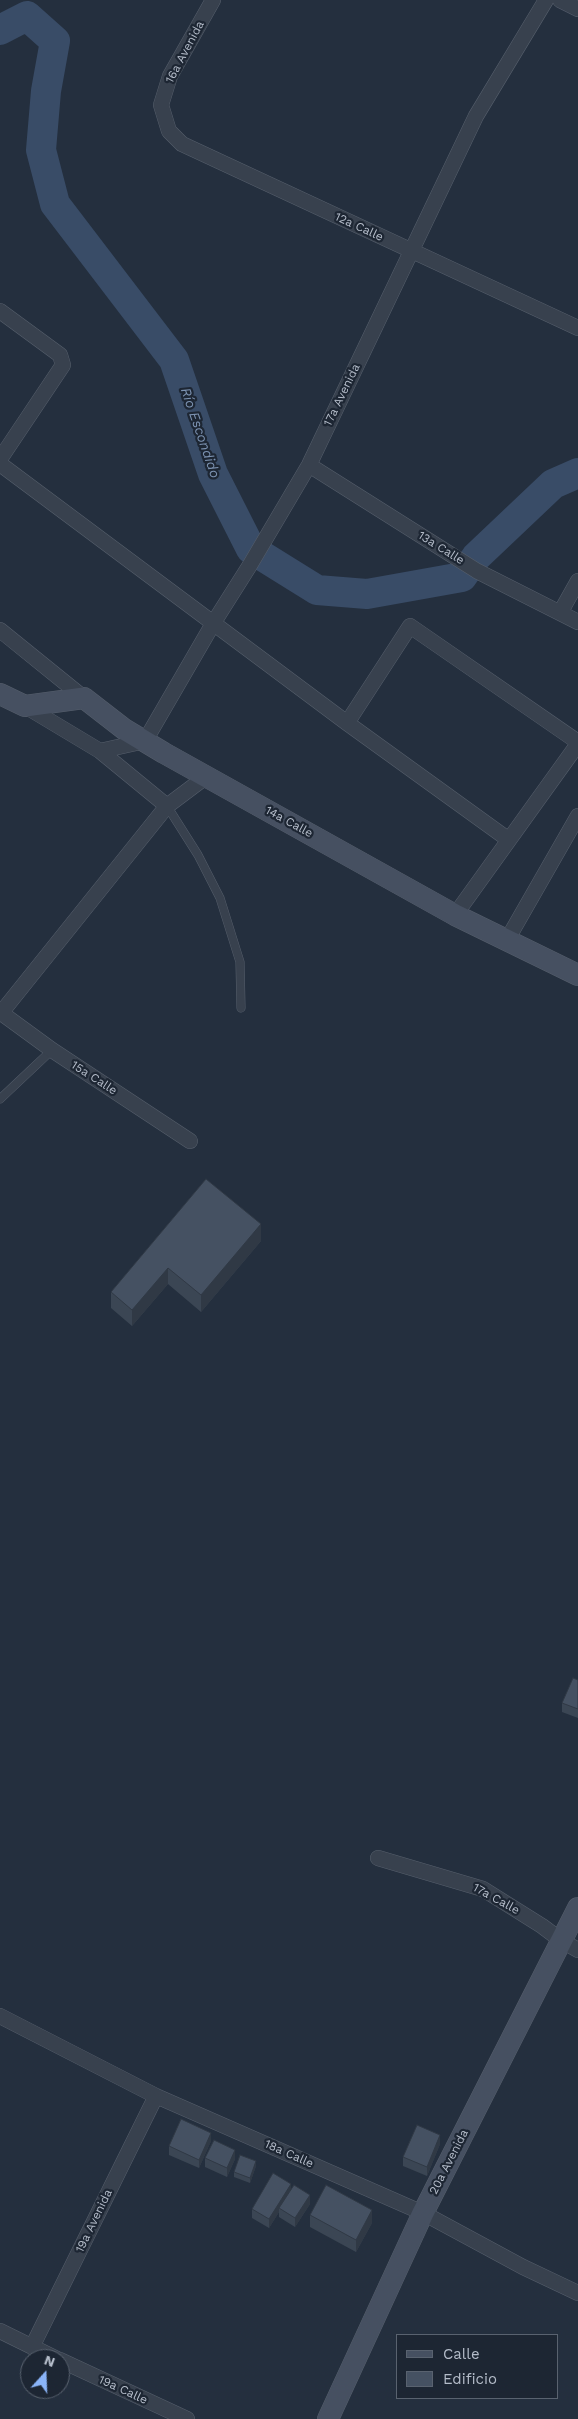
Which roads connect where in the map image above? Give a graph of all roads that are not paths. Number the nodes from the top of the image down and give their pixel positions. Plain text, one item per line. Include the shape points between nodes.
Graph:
1 (213, 0) edge
2 (546, 0) edge
3 (560, 0) edge
4 (578, 9) edge
5 (161, 105) joint
6 (411, 251) junction
7 (0, 311) edge
8 (578, 328) edge
9 (0, 459) edge
10 (0, 464) edge
11 (309, 465) junction
12 (578, 581) edge
13 (560, 613) junction
14 (214, 622) junction
15 (578, 622) edge
16 (0, 630) edge
17 (0, 694) edge
18 (84, 698) junction
19 (25, 706) junction
20 (347, 724) junction
21 (144, 741) junction
22 (578, 742) edge
23 (100, 751) junction
24 (207, 776) junction
25 (167, 806) junction
26 (578, 816) edge
27 (509, 840) junction
28 (455, 915) junction
29 (507, 940) junction
30 (578, 975) edge
31 (242, 1008) dead end
32 (0, 1013) edge
33 (52, 1050) junction
34 (0, 1099) edge
35 (190, 1141) dead end
36 (378, 1858) dead end
37 (578, 1908) edge
38 (570, 1946) edge
39 (0, 2016) edge
40 (156, 2096) junction
41 (423, 2213) junction
42 (578, 2293) edge
43 (0, 2331) edge
44 (32, 2347) junction
45 (36, 2349) edge
46 (70, 2365) edge
47 (187, 2419) edge
48 (328, 2419) edge

1 - 5 street, 16a Avenida via 170,76
2 - 6 street, 17a Avenida via 476,116
3 - 4 street
5 - 6 street, 12a Calle via 169,131 182,144
6 - 8 street, 12a Calle
6 - 11 street, 17a Avenida
7 - 9 street via 60,355 63,365
10 - 14 street
11 - 13 street, 13a Calle via 477,571
11 - 14 street, 17a Avenida
12 - 13 street
13 - 15 street, 13a Calle
14 - 20 street
14 - 21 street, 17a Avenida
16 - 18 street
17 - 19 street
18 - 19 street
18 - 21 street, 14a Calle
19 - 23 street
20 - 22 street via 410,626
20 - 27 street
21 - 23 street
21 - 24 street, 14a Calle
22 - 27 street
23 - 25 street
24 - 25 street
24 - 28 street, 14a Calle
25 - 31 lane via 198,854 220,898 240,962
25 - 32 street
26 - 29 street
27 - 28 street
28 - 29 street, 14a Calle
29 - 30 street, 14a Calle
32 - 33 street, 15a Calle
33 - 34 lane
33 - 35 street, 15a Calle
36 - 38 street, 17a Calle via 483,1888
37 - 38 street, 20a Avenida
38 - 41 street, 20a Avenida
39 - 40 street, 18a Calle
40 - 41 street, 18a Calle
40 - 44 street, 19a Avenida
41 - 42 street, 18a Calle
41 - 48 street, 20a Avenida
43 - 44 street, 19a Calle
44 - 45 street, 19a Calle
46 - 47 street, 19a Calle

